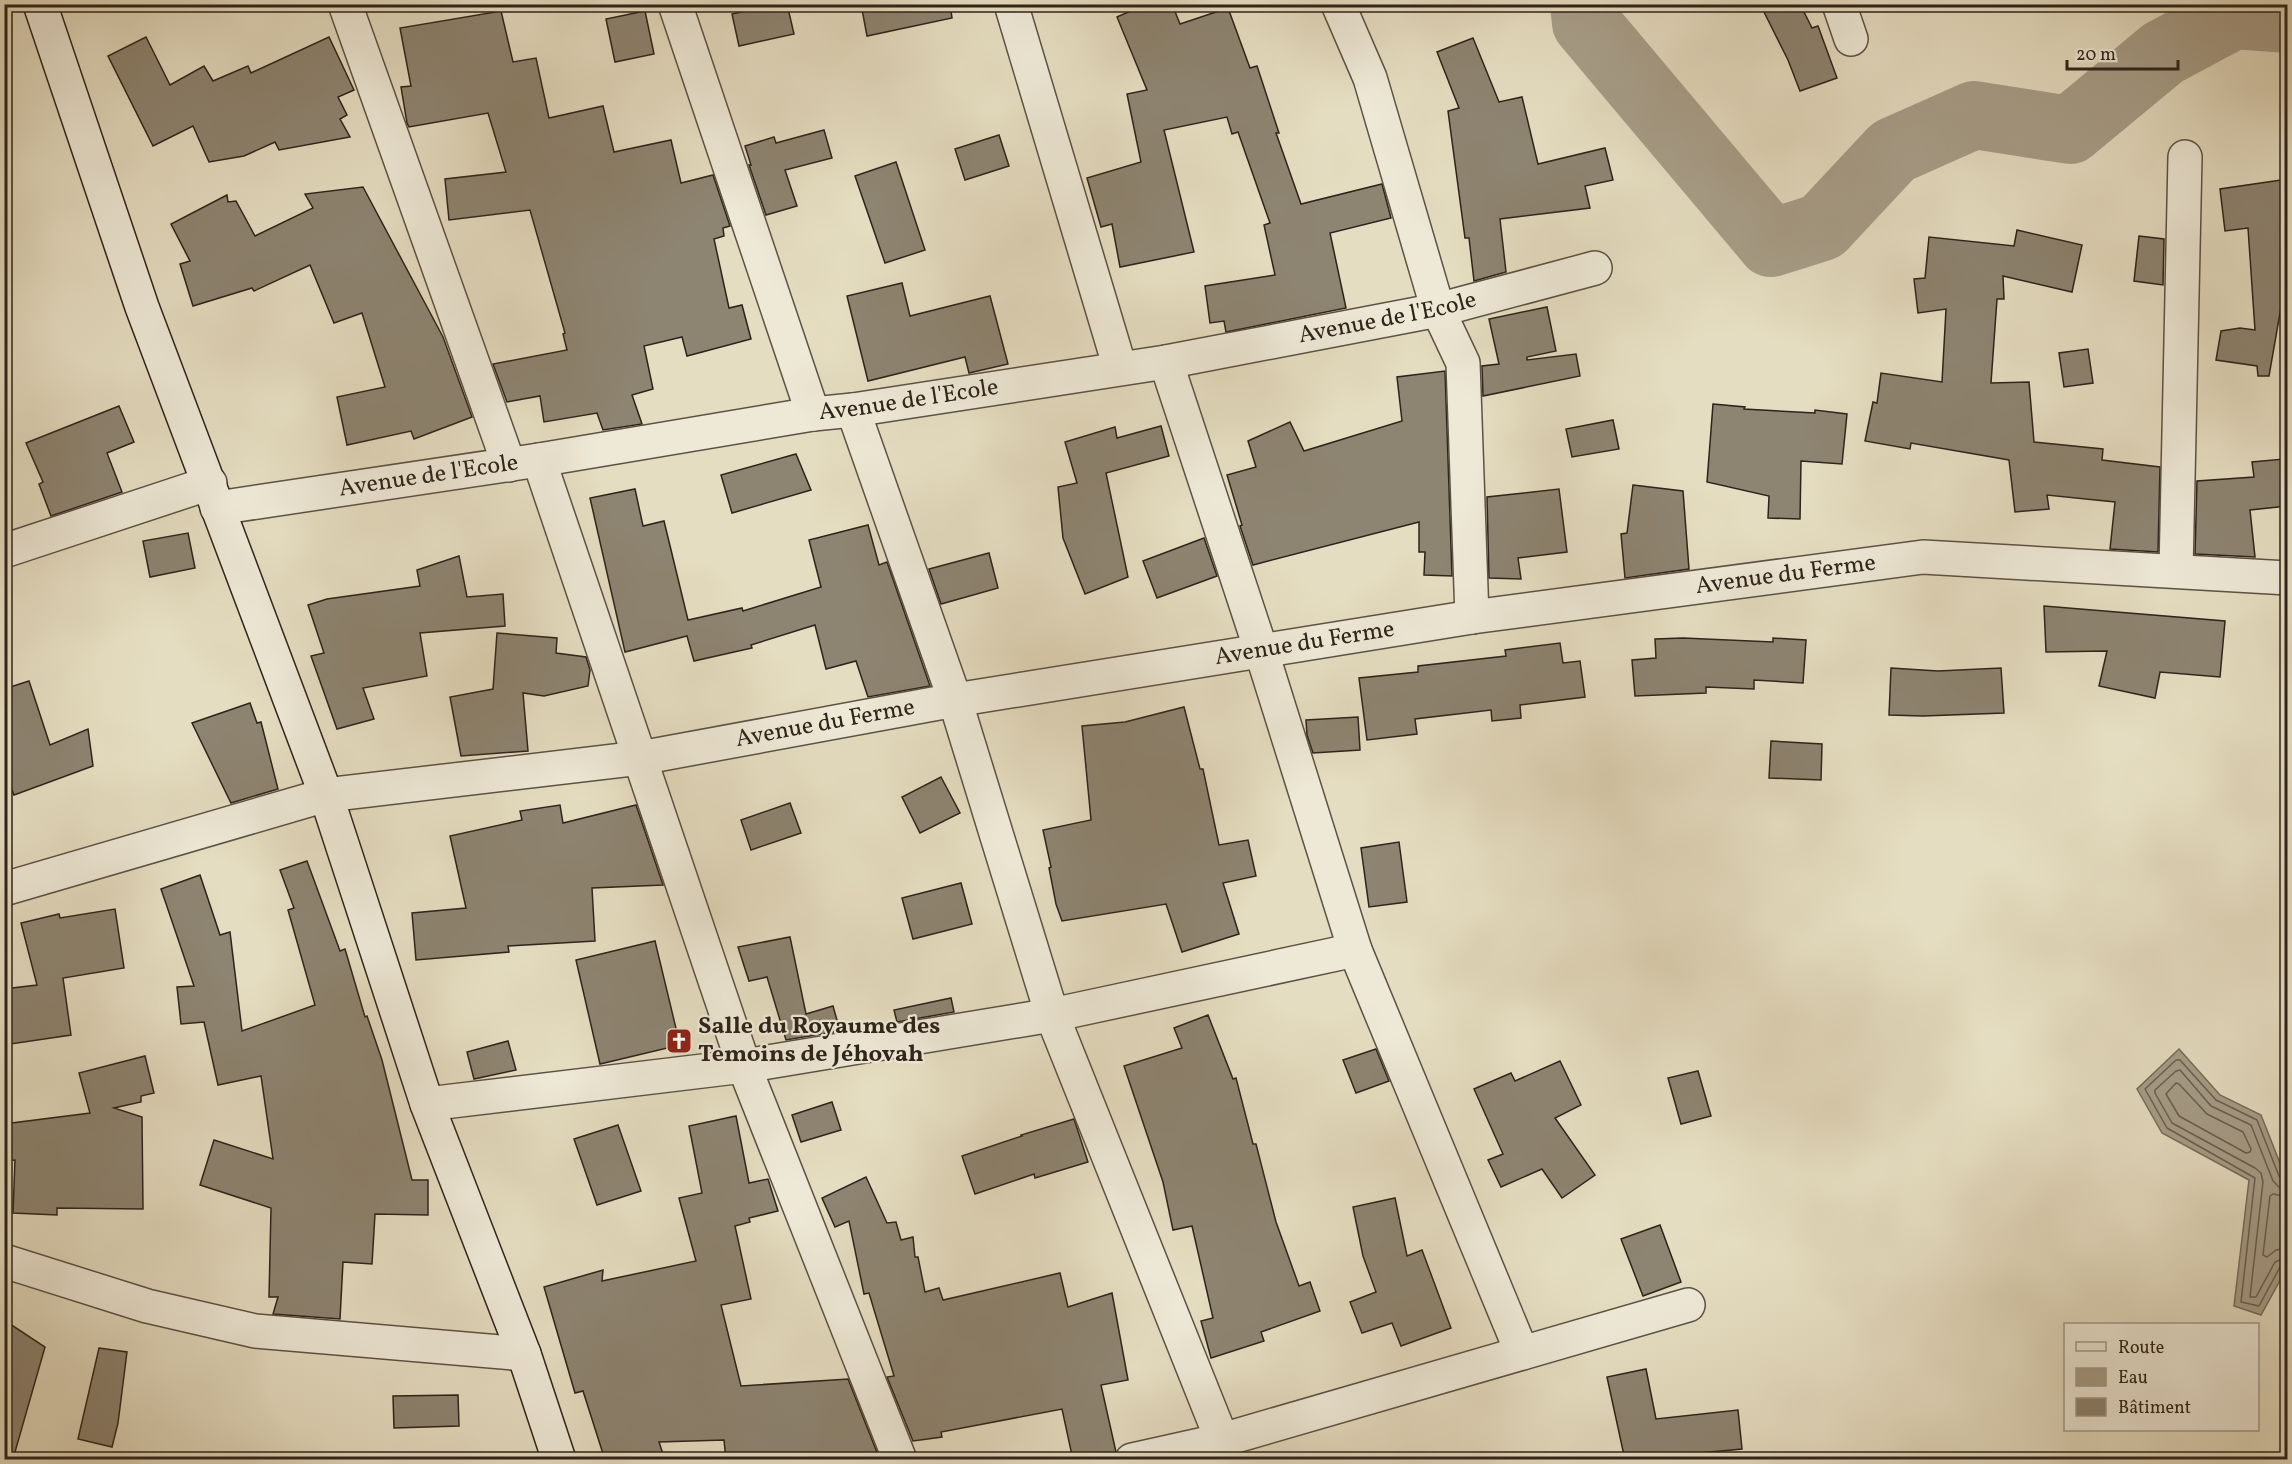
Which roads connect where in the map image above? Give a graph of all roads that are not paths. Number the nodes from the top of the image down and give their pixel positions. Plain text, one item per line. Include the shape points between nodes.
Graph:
1 (40, 4) edge
2 (345, 4) edge
3 (675, 4) edge
4 (1011, 4) edge
5 (1338, 4) edge
6 (1839, 4) edge
7 (1851, 39) dead end
8 (2185, 158) dead end
9 (1595, 268) dead end
10 (1438, 310) junction
11 (1166, 362) junction
12 (1120, 368) junction
13 (853, 410) junction
14 (813, 414) junction
15 (524, 463) junction
16 (214, 495) junction
17 (4, 551) edge
18 (2176, 571) junction
19 (2288, 578) edge
20 (1472, 617) junction
21 (1261, 650) junction
22 (955, 700) junction
23 (640, 758) junction
24 (326, 795) junction
25 (4, 889) edge
26 (1355, 950) junction
27 (1052, 1014) junction
28 (744, 1066) junction
29 (427, 1104) junction
30 (4, 1261) edge
31 (1688, 1305) dead end
32 (1522, 1353) junction
33 (524, 1354) junction
34 (1222, 1440) junction
35 (560, 1460) edge
36 (900, 1460) edge
37 (1132, 1460) edge

1 - 16 street via 142,307
2 - 15 street
3 - 14 street
4 - 12 street
5 - 10 street via 1370,78
6 - 7 street
8 - 18 street
9 - 10 street, Avenue de l'Ecole
10 - 11 street, Avenue de l'Ecole
10 - 20 street via 1463,363
11 - 12 street, Avenue de l'Ecole
11 - 21 street
12 - 13 street, Avenue de l'Ecole
13 - 14 street, Avenue de l'Ecole
13 - 22 street
14 - 15 street, Avenue de l'Ecole
15 - 16 street, Avenue de l'Ecole
15 - 23 street
16 - 17 street, Avenue de l'Ecole
16 - 24 street
18 - 19 street, Avenue du Ferme
18 - 20 street, Avenue du Ferme via 1923,557
20 - 21 street, Avenue du Ferme
21 - 22 street, Avenue du Ferme
21 - 26 street
22 - 23 street, Avenue du Ferme
22 - 27 street
23 - 24 street, Avenue du Ferme
23 - 28 street
24 - 25 street, Avenue du Ferme
24 - 29 street
26 - 27 street
26 - 32 street
27 - 28 street
27 - 34 street
28 - 29 street
28 - 36 street
29 - 33 street
30 - 33 street via 147,1306 255,1331
31 - 32 street
32 - 34 street
33 - 35 street
34 - 37 street

